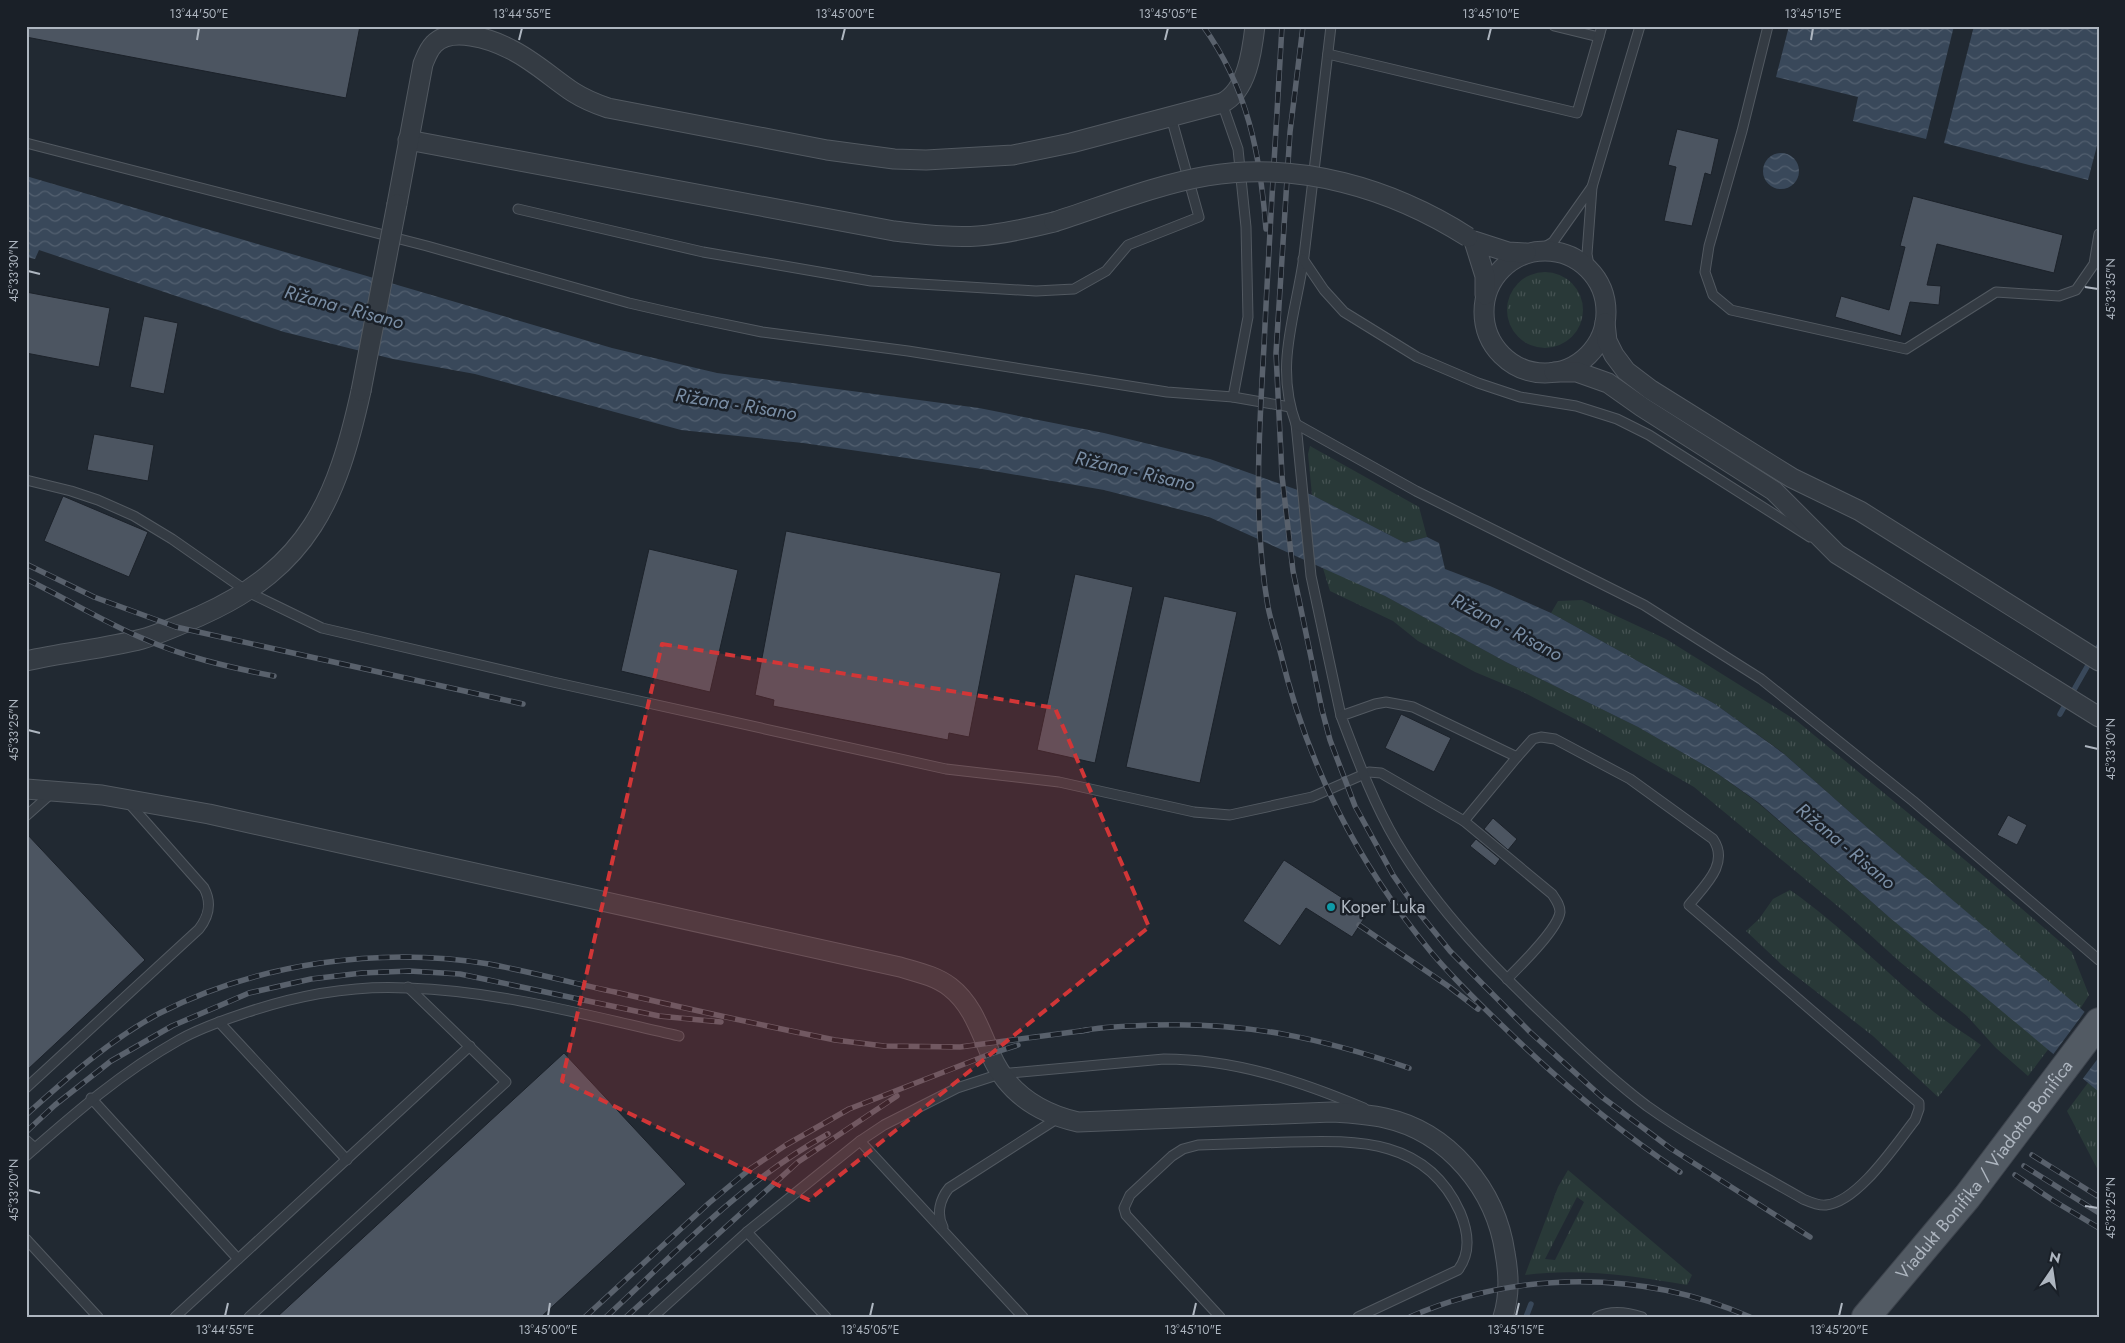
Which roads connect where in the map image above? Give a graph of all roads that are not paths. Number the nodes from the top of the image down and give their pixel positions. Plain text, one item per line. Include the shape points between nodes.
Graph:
1 (1255, 26) edge
2 (1331, 26) edge
3 (1554, 26) edge
4 (1602, 26) edge
5 (1640, 26) edge
6 (1768, 26) edge
7 (442, 32) edge
8 (1599, 38) junction
9 (1328, 54) junction
10 (1222, 103) junction
11 (1171, 117) junction
12 (408, 140) junction
13 (26, 143) edge
14 (1592, 187) junction
15 (518, 209) dead end
16 (2099, 234) edge
17 (1471, 239) junction
18 (1533, 252) junction
19 (1303, 259) junction
20 (1590, 271) junction
21 (1484, 296) junction
22 (1605, 323) junction
23 (1554, 372) junction
24 (1233, 397) junction
25 (1290, 407) junction
26 (1296, 424) junction
27 (26, 480) edge
28 (1837, 554) junction
29 (248, 592) junction
30 (26, 661) edge
31 (2099, 661) edge
32 (1341, 716) junction
33 (2098, 716) edge
34 (1517, 757) junction
35 (1364, 774) junction
36 (26, 789) edge
37 (54, 791) junction
38 (126, 799) junction
39 (26, 816) edge
40 (1464, 821) junction
41 (2099, 960) edge
42 (1507, 979) junction
43 (408, 988) junction
44 (219, 1022) junction
45 (2099, 1022) edge
46 (679, 1036) dead end
47 (470, 1046) junction
48 (1000, 1074) junction
49 (26, 1088) edge
50 (91, 1098) junction
51 (1058, 1118) junction
52 (1387, 1118) junction
53 (26, 1140) edge
54 (860, 1141) junction
55 (35, 1148) junction
56 (26, 1156) edge
57 (347, 1160) junction
58 (747, 1232) junction
59 (945, 1232) junction
60 (26, 1239) edge
61 (238, 1259) junction
62 (98, 1317) edge
63 (175, 1317) edge
64 (249, 1317) edge
65 (653, 1317) edge
66 (826, 1317) edge
67 (1023, 1317) edge
68 (1220, 1317) edge
69 (1358, 1317) edge
70 (1503, 1317) edge
71 (1597, 1317) edge
72 (1642, 1317) edge
73 (1866, 1317) edge

1 - 10 street via 1243,78 1233,95
2 - 9 lane
3 - 8 lane
4 - 8 lane
5 - 14 lane
6 - 16 lane via 1709,246 1705,272 1713,295 1731,310 1906,349 1996,292 2059,296 2076,290 2094,264
7 - 11 street via 510,49 574,93 608,108 861,155 926,160 1013,156
7 - 12 street via 423,64
8 - 9 lane via 1576,113
9 - 19 lane
10 - 11 street
10 - 24 lane via 1238,149 1246,227 1248,317
11 - 15 lane via 1199,217 1128,245 1106,271 1074,289 1036,291 871,281 703,252
12 - 17 street, bridge via 894,231 933,235 978,236 1018,230 1190,180 1232,173 1268,172 1366,188 1425,212
12 - 29 street, bridge via 361,391 344,458 324,506 294,552
13 - 24 lane via 427,246 690,318 762,332 908,351 1167,392
14 - 18 lane via 1553,242
14 - 20 lane via 1587,254
17 - 18 street via 1508,252
17 - 21 street via 1485,276
18 - 20 street via 1554,251 1567,255
18 - 21 street via 1502,267
19 - 25 lane via 1285,370
19 - 28 lane via 1344,312 1417,357 1520,397 1576,406 1617,419 1649,435
20 - 22 street via 1604,295
21 - 23 street via 1486,331 1505,359 1537,373
22 - 23 street via 1601,338 1583,360 1571,368
22 - 31 street via 1607,341 1614,355 1626,371 1651,390 1792,478 1860,510
23 - 28 street via 1576,372 1608,382 1774,491
24 - 25 lane
25 - 26 lane
26 - 32 lane via 1311,576
26 - 41 lane via 1416,491 1644,605 1761,679 1913,801
27 - 29 lane via 72,491 134,516
28 - 33 street
29 - 30 street via 176,627 143,639
29 - 35 lane via 322,628 354,637 946,769 1059,782 1194,812 1248,813 1312,797
32 - 34 lane via 1375,704 1399,703
32 - 35 lane
34 - 40 lane
34 - 42 lane via 1533,739 1541,736 1555,740 1630,779 1713,839 1718,847 1719,862 1689,905 1917,1100 1918,1115 1854,1192 1826,1205 1814,1204 1647,1106 1602,1069
35 - 40 lane via 1386,775
35 - 42 lane via 1395,839 1422,883
36 - 37 street
37 - 38 street
37 - 39 lane
38 - 48 street via 209,814 900,967 932,977 950,986 963,999 978,1022
38 - 49 lane via 204,888 209,909 206,920
40 - 42 lane via 1552,894 1559,906 1554,925
43 - 44 lane via 319,994 262,1007
43 - 46 lane via 513,999
43 - 47 lane
44 - 50 lane via 181,1039
44 - 57 lane
45 - 73 main road, Viadukt Bonifika / Viadotto Bonifica via 1967,1197
47 - 57 lane
47 - 64 lane via 506,1082
48 - 51 street via 1024,1099
48 - 52 lane via 1164,1059 1207,1061 1288,1078
48 - 54 lane via 969,1082
50 - 55 lane
50 - 61 lane
51 - 52 street via 1087,1122 1332,1112
51 - 59 lane via 949,1188 940,1204 940,1223
52 - 70 street via 1415,1129 1455,1155 1484,1191 1505,1246 1509,1288
53 - 55 lane
54 - 58 lane
54 - 59 lane
55 - 56 lane
57 - 61 lane
58 - 65 lane
58 - 66 lane
59 - 67 lane
60 - 62 lane
61 - 63 lane
68 - 69 lane via 1126,1215 1124,1208 1130,1196 1183,1148 1336,1141 1381,1146 1418,1162 1442,1184 1456,1203 1468,1244 1458,1270
71 - 72 lane via 1613,1312

